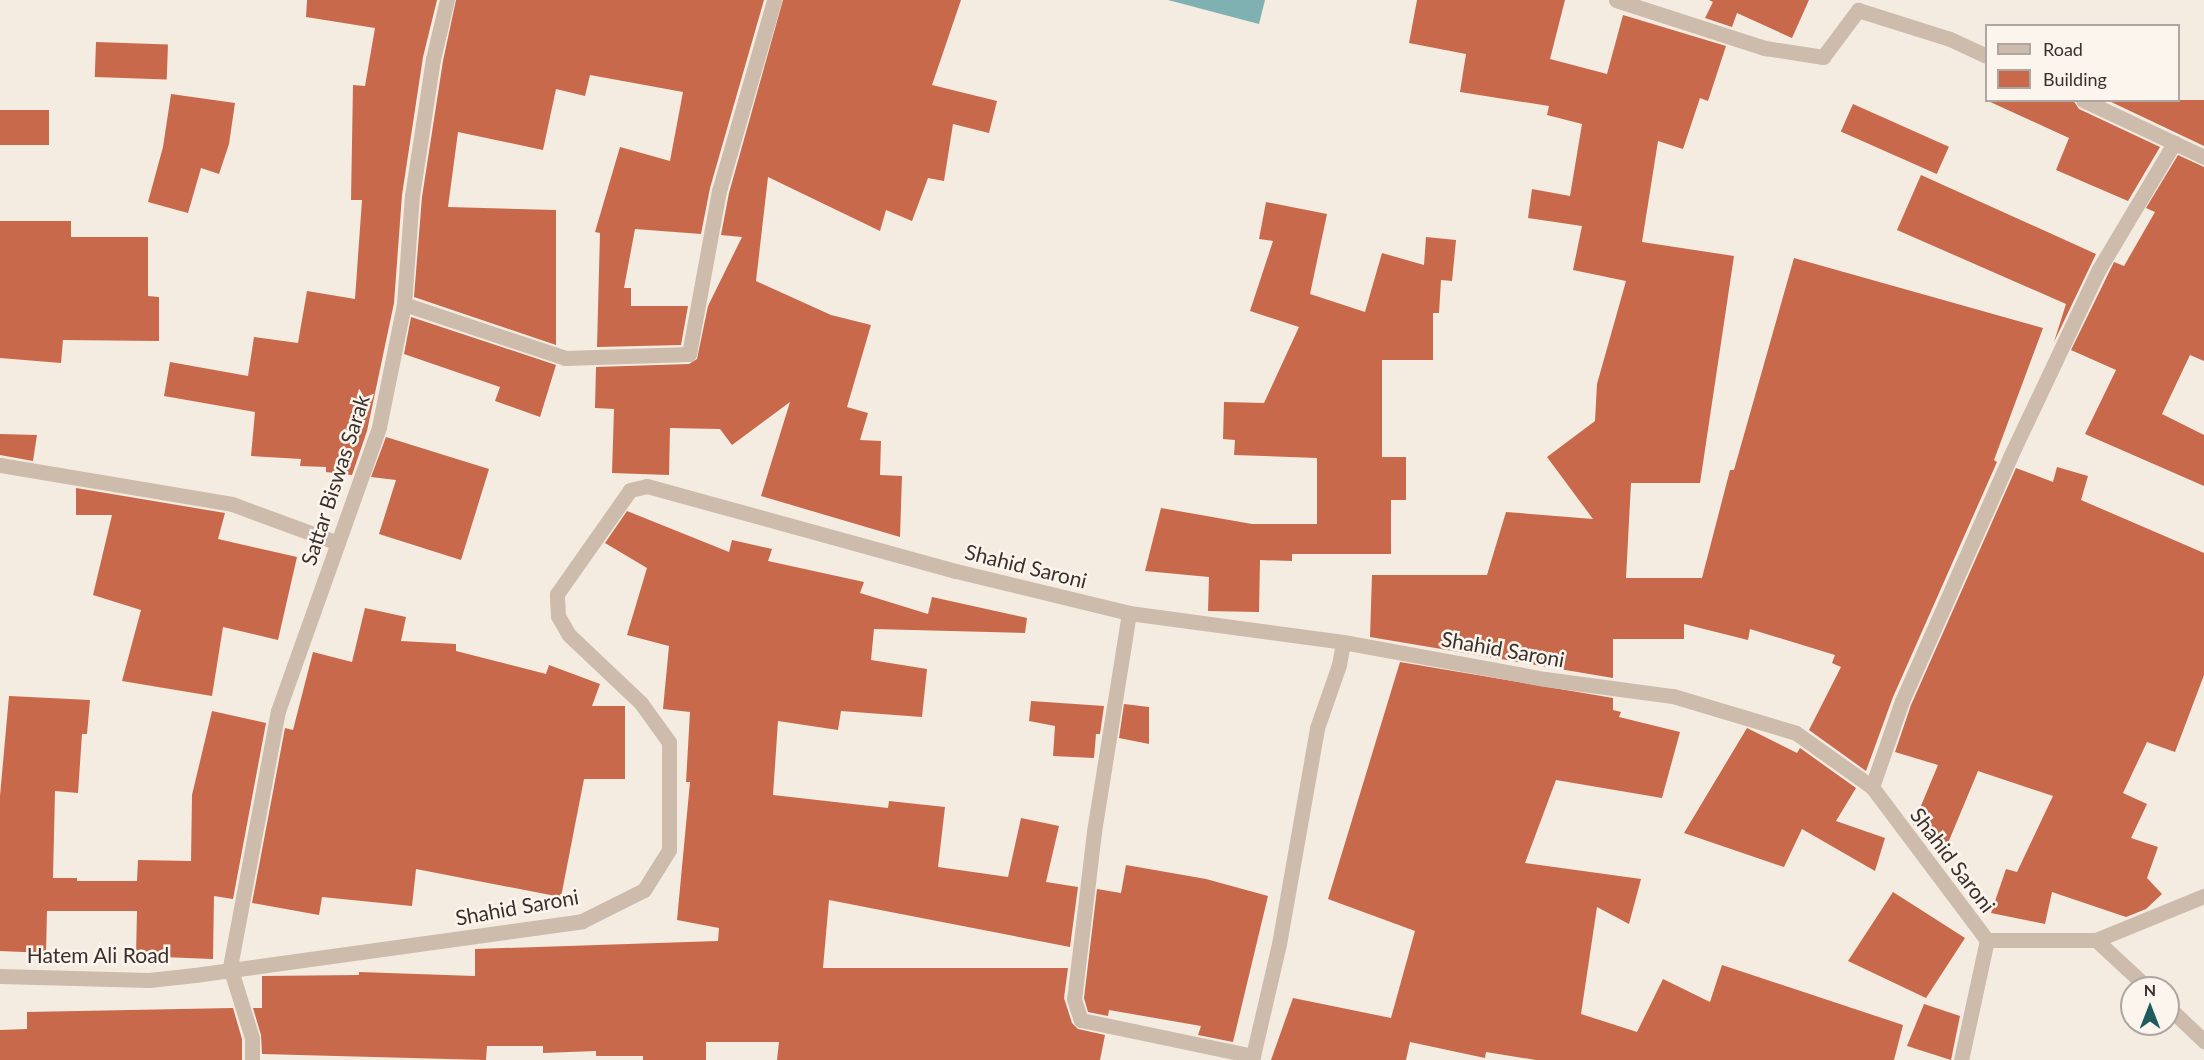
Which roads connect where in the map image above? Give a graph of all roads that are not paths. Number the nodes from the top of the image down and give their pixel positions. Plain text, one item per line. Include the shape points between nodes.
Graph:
1 (447, 0) edge
2 (774, 0) edge
3 (1616, 0) edge
4 (1985, 56) edge
5 (2087, 102) edge
6 (2174, 143) junction
7 (2204, 157) edge
8 (404, 304) junction
9 (0, 465) edge
10 (338, 543) junction
11 (1129, 613) junction
12 (1343, 642) junction
13 (1872, 787) junction
14 (2204, 896) edge
15 (1986, 940) junction
16 (2097, 940) junction
17 (231, 967) junction
18 (0, 976) edge
19 (2135, 976) edge
20 (2180, 1018) edge
21 (2204, 1041) edge
22 (1253, 1058) edge
23 (252, 1060) edge
24 (1961, 1060) edge

1 - 8 street, Sattar Biswas Sarak via 433,59 412,196
2 - 8 street via 719,191 689,354 565,358
3 - 4 street via 1765,48 1823,57 1858,10 1950,39
5 - 6 street
6 - 7 street
6 - 13 street via 2099,269 2010,457 1902,701
8 - 10 street, Sattar Biswas Sarak via 379,427
9 - 10 street via 232,504
10 - 17 street, Sattar Biswas Sarak via 278,711
11 - 12 street, Shahid Saroni
11 - 17 street, Shahid Saroni via 956,572 660,487 630,490 557,594 558,616 569,635 641,703 669,742 669,850 644,890 582,921
11 - 22 street via 1094,832 1074,999 1081,1020
12 - 13 street, Shahid Saroni via 1545,679 1673,696 1796,733
12 - 22 street via 1317,728 1279,944
13 - 15 street, Shahid Saroni
14 - 16 street, Shahid Saroni
15 - 16 street, Shahid Saroni
15 - 24 street
16 - 19 street
17 - 18 street, Hatem Ali Road via 150,980
17 - 23 street via 252,1038
20 - 21 street

